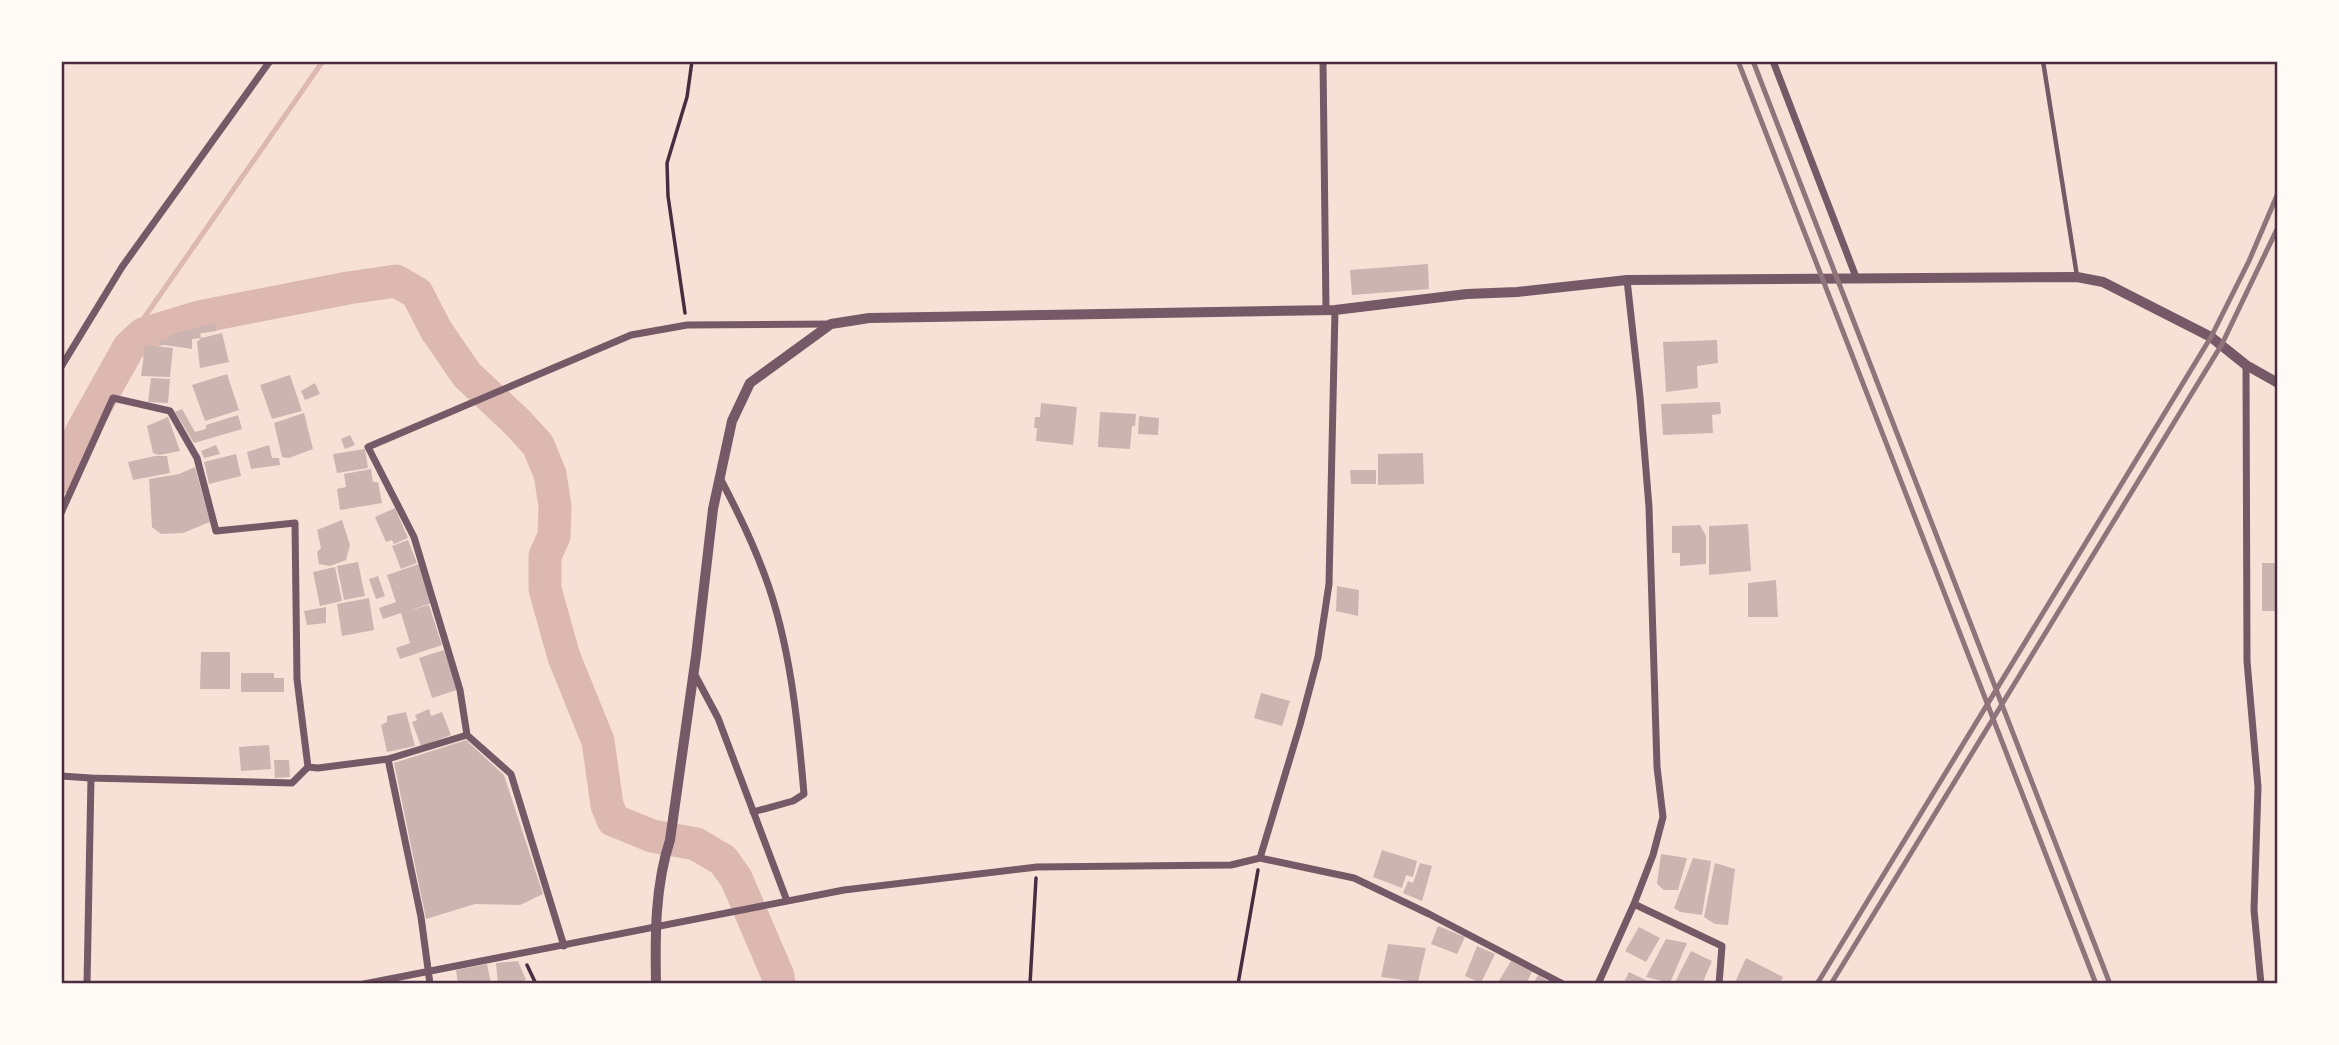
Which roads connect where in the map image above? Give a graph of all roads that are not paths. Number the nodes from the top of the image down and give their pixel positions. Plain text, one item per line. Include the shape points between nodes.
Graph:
1 (270, 61) edge
2 (1323, 61) edge
3 (1773, 61) edge
4 (2043, 61) edge
5 (1856, 277) junction
6 (2077, 277) junction
7 (1627, 280) junction
8 (1330, 310) junction
9 (831, 324) junction
10 (2246, 365) junction
11 (61, 367) edge
12 (2278, 383) edge
13 (720, 478) junction
14 (61, 513) edge
15 (694, 673) junction
16 (467, 735) junction
17 (388, 760) junction
18 (308, 766) junction
19 (61, 776) edge
20 (86, 778) junction
21 (753, 812) junction
22 (1260, 858) junction
23 (787, 901) junction
24 (1634, 904) junction
25 (655, 928) junction
26 (564, 946) junction
27 (428, 969) junction
28 (87, 984) edge
29 (364, 984) edge
30 (430, 984) edge
31 (656, 984) edge
32 (1563, 984) edge
33 (1598, 984) edge
34 (1720, 984) edge
35 (2262, 984) edge

1 - 11 street via 122,267
2 - 8 street
3 - 5 street
4 - 6 lane
5 - 6 street
5 - 7 street
6 - 10 street via 2103,282 2211,337
7 - 8 street
7 - 24 street via 1649,507 1657,767 1663,817
8 - 9 street via 869,318
8 - 22 street via 1329,584 1318,656
9 - 13 street via 750,383 732,421
9 - 16 street via 687,326 631,335 368,447 414,537 460,690
10 - 12 street
10 - 35 street via 2247,661 2259,787 2254,910
13 - 15 street
13 - 21 street via 766,577 783,643 804,794
14 - 18 street via 113,398 170,411 197,458 216,531 295,523 297,679
15 - 21 street via 718,718
15 - 25 street
16 - 17 street
16 - 26 street via 511,774
17 - 18 street
17 - 27 street
18 - 20 street via 292,783
19 - 20 street
20 - 28 street via 91,778
21 - 23 street
22 - 23 street via 1231,865 1037,867
22 - 32 street via 1354,878
23 - 25 street
24 - 33 street
24 - 34 street via 1722,946
25 - 26 street
25 - 31 street
26 - 27 street
27 - 29 street
27 - 30 street

